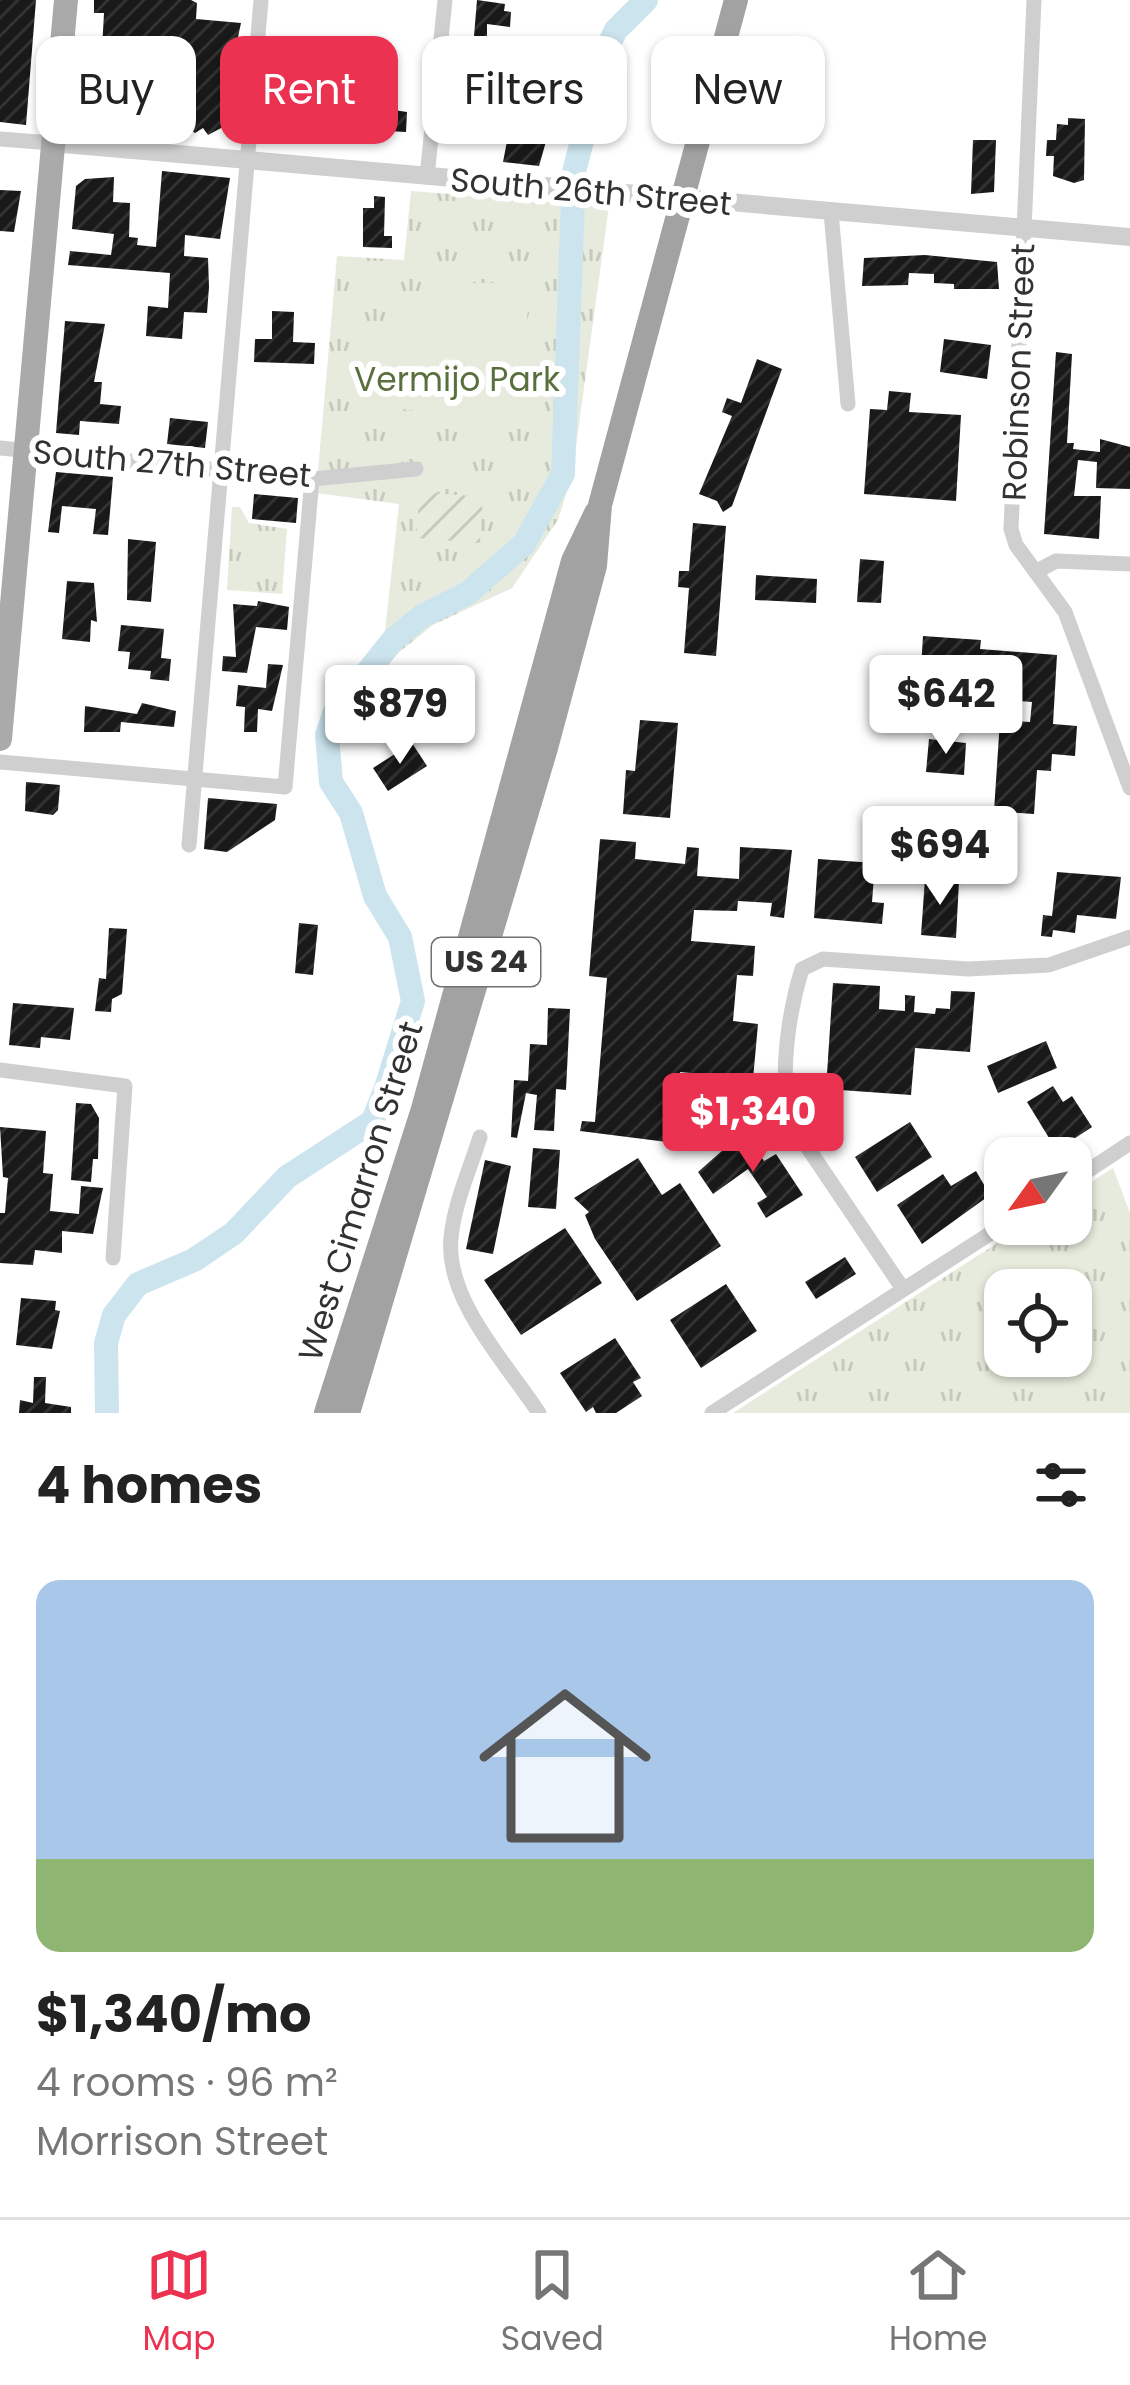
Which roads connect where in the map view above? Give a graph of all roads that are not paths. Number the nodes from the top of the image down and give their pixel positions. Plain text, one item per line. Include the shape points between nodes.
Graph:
1 (66, 0) edge
2 (261, 0) edge
3 (445, 0) edge
4 (736, 0) edge
5 (1034, 0) edge
6 (62, 36) edge
7 (0, 139) edge
8 (36, 141) edge
9 (52, 144) edge
10 (74, 144) edge
11 (247, 160) junction
12 (428, 177) junction
13 (681, 198) junction
14 (831, 212) junction
15 (1024, 229) junction
16 (1130, 237) edge
17 (848, 404) dead end
18 (0, 448) edge
19 (26, 449) junction
20 (219, 469) junction
21 (416, 469) dead end
22 (312, 479) junction
23 (600, 506) junction
24 (1130, 564) edge
25 (1036, 571) junction
26 (0, 739) edge
27 (0, 762) edge
28 (193, 780) junction
29 (1130, 788) edge
30 (189, 845) dead end
31 (1130, 937) edge
32 (0, 1070) edge
33 (480, 1137) dead end
34 (1130, 1143) edge
35 (1092, 1168) edge
36 (984, 1237) edge
37 (112, 1258) dead end
38 (903, 1289) junction
39 (326, 1413) edge
40 (348, 1413) edge
41 (539, 1413) edge
42 (712, 1413) edge

1 - 6 main road
2 - 11 street
3 - 12 street
4 - 13 highway, West Cimarron Street / US 24
5 - 15 street, Robinson Street
7 - 8 street
9 - 19 main road
10 - 11 street, South 26th Street
11 - 12 street, South 26th Street
11 - 20 street
12 - 13 street, South 26th Street
13 - 14 street, South 26th Street
13 - 23 highway, West Cimarron Street / US 24
14 - 15 street, South 26th Street
14 - 17 street
15 - 16 street, South 26th Street
15 - 25 street, Robinson Street via 1011,529
18 - 19 street, South 27th Street
19 - 20 street, South 27th Street
19 - 26 main road
20 - 22 street, South 27th Street
20 - 28 street
21 - 22 street, South 27th Street
22 - 28 street via 285,787
23 - 39 highway, West Cimarron Street / US 24 via 573,561 422,1109
23 - 40 highway, West Cimarron Street / US 24 via 595,566 547,748
24 - 25 street via 1056,561
25 - 29 street, Robinson Street via 1065,612
27 - 28 street
28 - 30 street
31 - 38 street via 1049,965 968,969 823,958 802,969 789,1120
32 - 37 street via 124,1085
33 - 41 street via 454,1220 452,1262 463,1296
34 - 35 street
36 - 38 street
38 - 42 street

